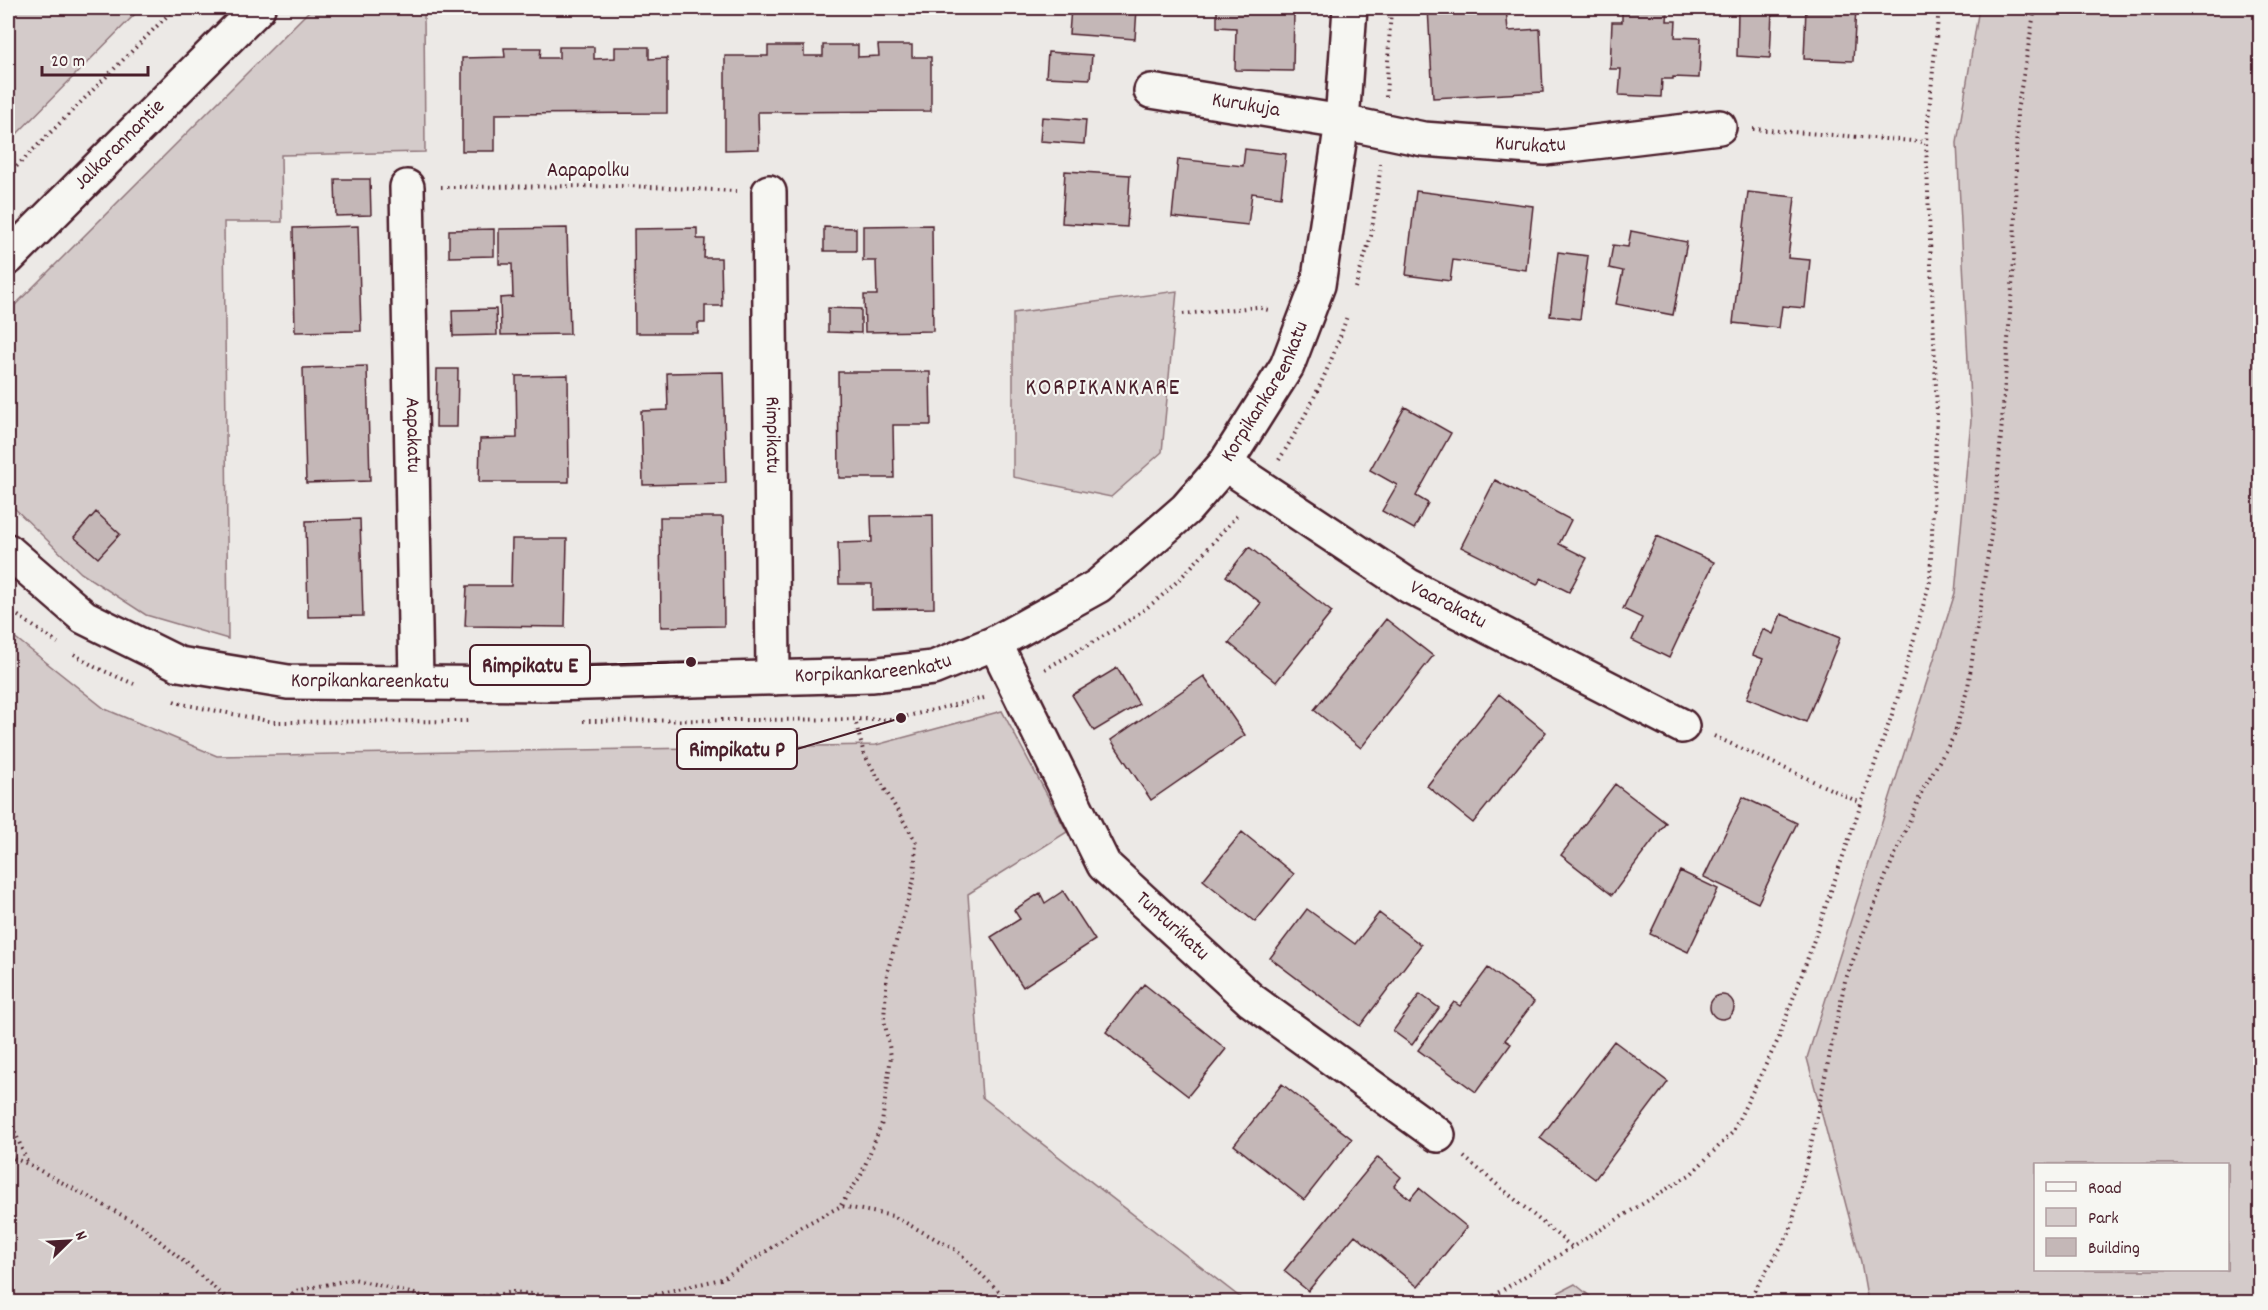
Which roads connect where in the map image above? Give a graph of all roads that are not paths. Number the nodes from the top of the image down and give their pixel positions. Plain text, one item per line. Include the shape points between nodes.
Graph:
1 (258, 8) edge
2 (1350, 8) edge
3 (1151, 91) dead end
4 (1342, 122) junction
5 (1719, 127) road end
6 (407, 187) road end
7 (769, 192) road end
8 (8, 258) edge
9 (1225, 464) junction
10 (8, 551) edge
11 (995, 643) junction
12 (773, 678) junction
13 (416, 681) junction
14 (1682, 726) road end
15 (1438, 1135) road end

1 - 8 street, Jalkarannantie
2 - 4 street, Korpikankareenkatu
3 - 4 street, Kurukuja
4 - 5 street, Kurukatu via 1423,139 1545,148
4 - 9 street, Korpikankareenkatu via 1317,285 1287,366
6 - 13 street, Aapakatu
7 - 12 street, Rimpikatu
9 - 11 street, Korpikankareenkatu via 1186,509 1098,586
9 - 14 street, Vaarakatu via 1408,586
10 - 13 street, Korpikankareenkatu via 84,617 179,664 288,682
11 - 12 street, Korpikankareenkatu via 933,668 871,675
11 - 15 street, Tunturikatu via 1104,865 1251,1000
12 - 13 street, Korpikankareenkatu via 552,684

